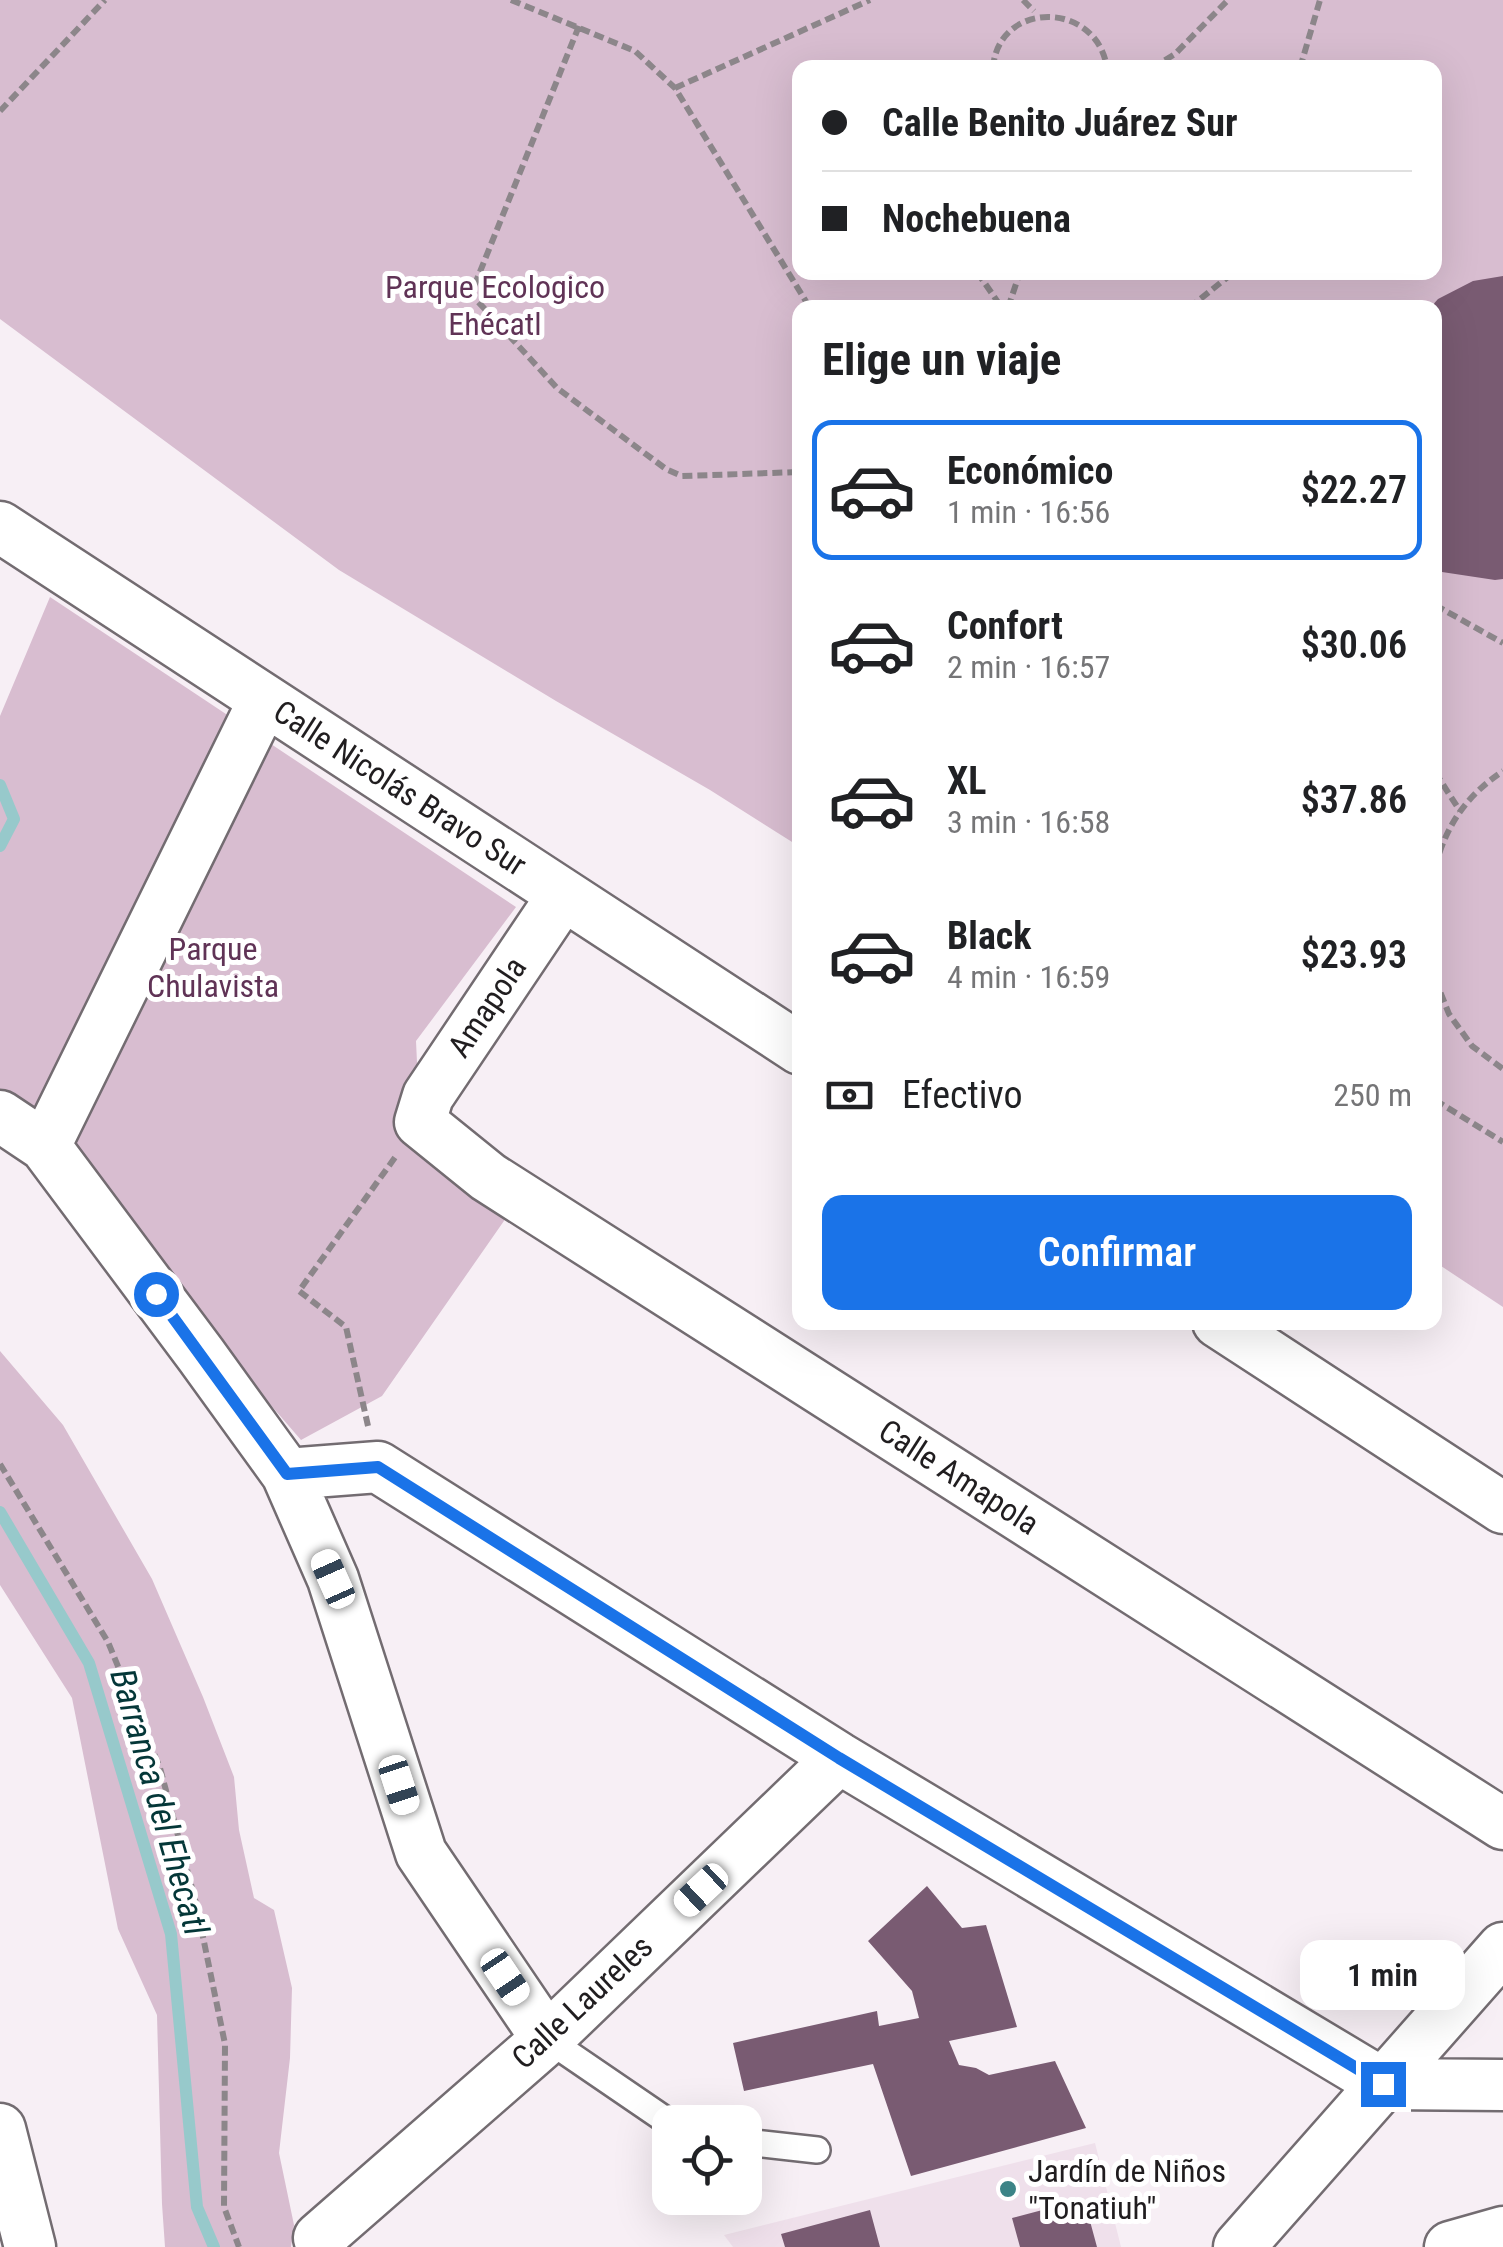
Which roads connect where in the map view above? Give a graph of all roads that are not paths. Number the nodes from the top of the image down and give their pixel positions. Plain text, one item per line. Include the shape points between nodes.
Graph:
1 (0, 527) edge
2 (264, 700) junction
3 (563, 894) junction
4 (792, 1044) edge
5 (0, 1116) edge
6 (420, 1122) joint
7 (46, 1146) junction
8 (1230, 1330) edge
9 (287, 1474) junction
10 (1503, 1508) edge
11 (839, 1758) junction
12 (1503, 1824) edge
13 (1503, 1948) edge
14 (547, 2038) junction
15 (1383, 2084) junction
16 (1503, 2085) edge
17 (652, 2111) edge
18 (0, 2129) edge
19 (762, 2144) edge
20 (817, 2150) dead end
21 (1503, 2232) edge
22 (319, 2238) dead end
23 (30, 2247) edge
24 (1239, 2247) edge
25 (1450, 2247) edge

1 - 2 street, Calle Nicolás Bravo Sur
2 - 3 street, Calle Nicolás Bravo Sur
2 - 7 street
3 - 4 street, Calle Nicolás Bravo Sur
3 - 6 street, Amapola via 428,1096
5 - 7 street
6 - 12 street, Calle Amapola via 488,1176
7 - 9 street
8 - 10 street
9 - 11 street via 378,1467
9 - 14 street via 333,1579 421,1853
11 - 14 street, Calle Laureles
11 - 15 street
13 - 15 street
14 - 17 lane
14 - 22 street, Calle Laureles
15 - 16 street
15 - 24 street
18 - 23 street
19 - 20 lane
21 - 25 street

